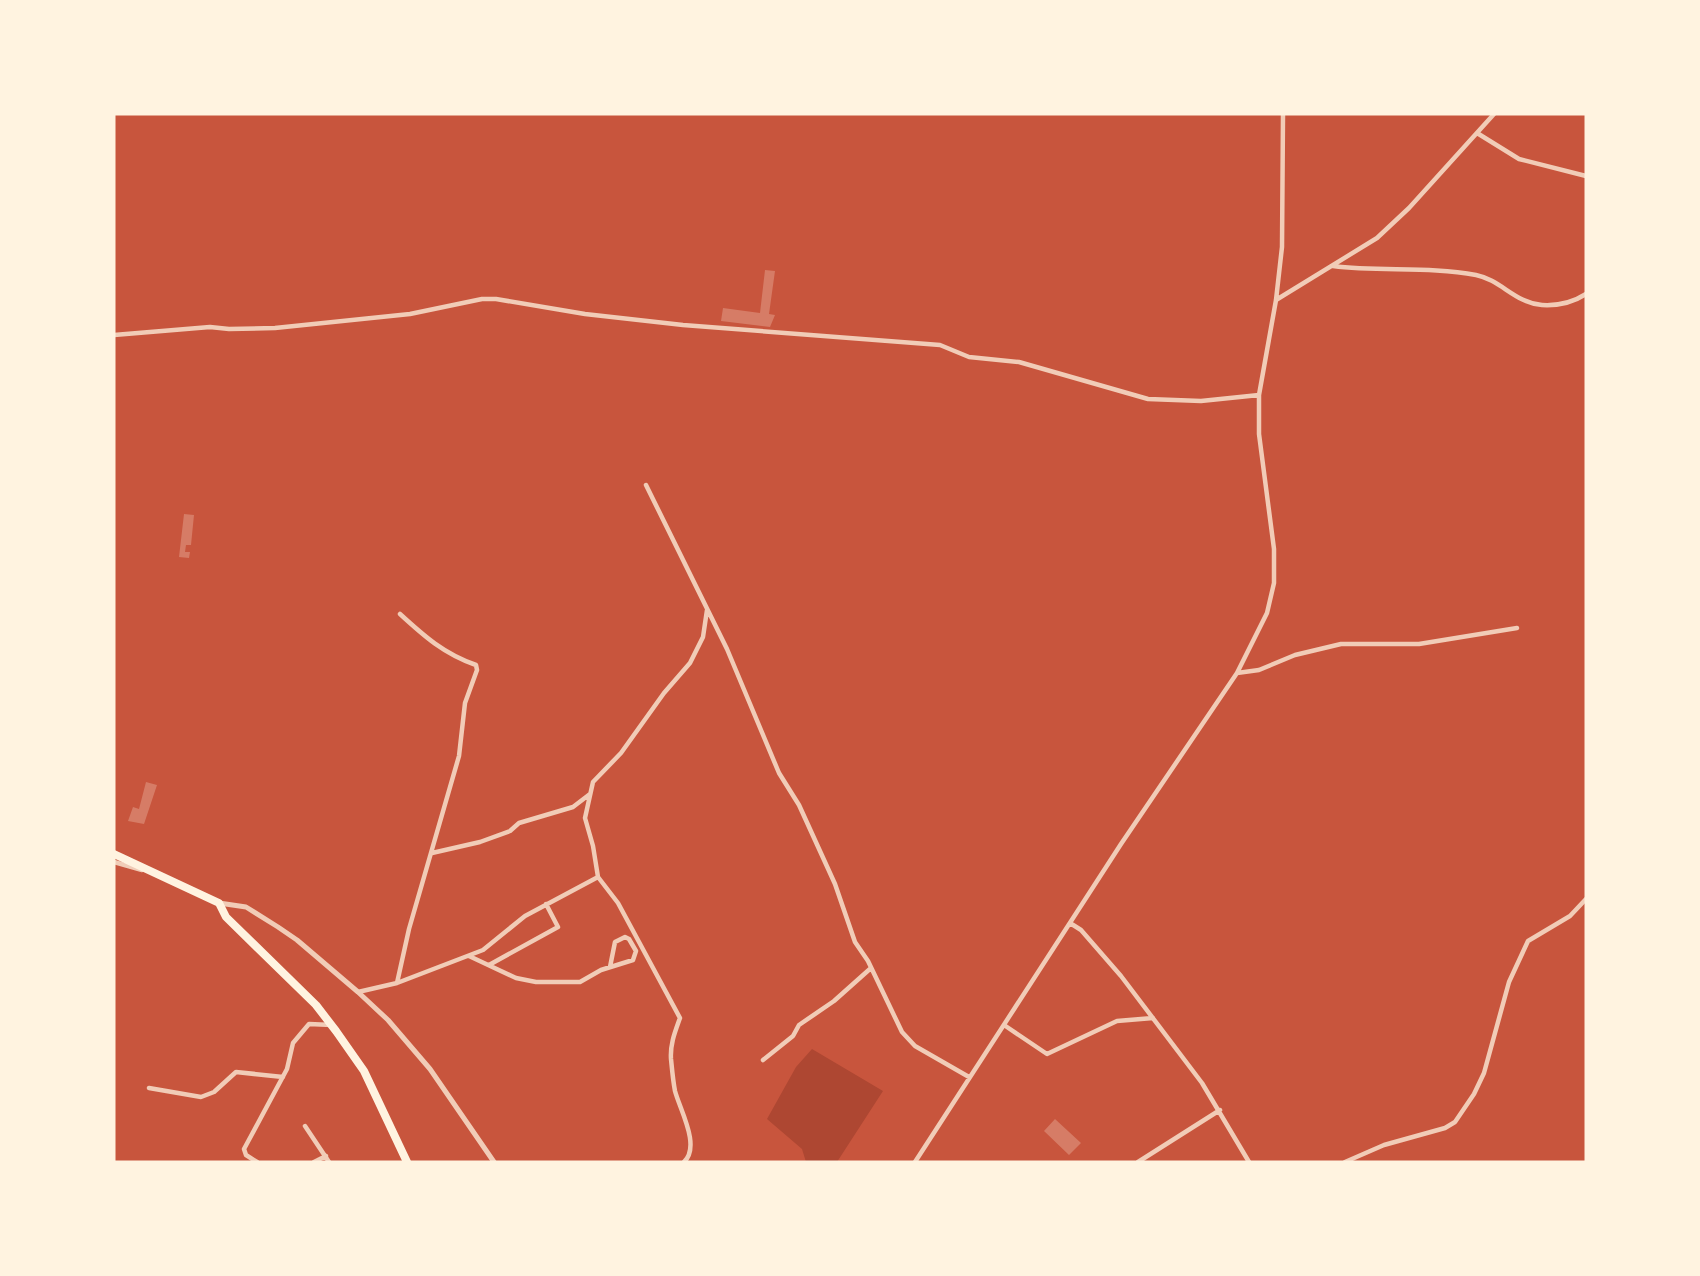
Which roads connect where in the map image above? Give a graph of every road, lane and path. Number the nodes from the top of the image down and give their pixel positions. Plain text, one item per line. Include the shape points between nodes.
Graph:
1 (1283, 114) edge
2 (1494, 114) edge
3 (1477, 133) junction
4 (1586, 176) edge
5 (1333, 266) junction
6 (1586, 294) edge
7 (1276, 300) junction
8 (114, 335) edge
9 (1259, 395) junction
10 (646, 485) dead end
11 (707, 610) junction
12 (400, 614) dead end
13 (1517, 628) dead end
14 (1237, 673) junction
15 (590, 794) junction
16 (114, 854) edge
17 (431, 854) junction
18 (114, 862) edge
19 (156, 874) junction
20 (598, 877) junction
21 (1586, 899) edge
22 (219, 903) junction
23 (546, 904) junction
24 (1070, 923) junction
25 (469, 956) junction
26 (489, 965) junction
27 (610, 967) junction
28 (872, 968) junction
29 (397, 983) junction
30 (358, 992) junction
31 (1153, 1018) junction
32 (332, 1025) junction
33 (1004, 1025) junction
34 (764, 1060) dead end
35 (283, 1077) junction
36 (969, 1077) junction
37 (149, 1088) dead end
38 (1220, 1110) junction
39 (305, 1126) dead end
40 (326, 1156) junction
41 (257, 1162) edge
42 (314, 1162) edge
43 (329, 1162) edge
44 (407, 1162) edge
45 (494, 1162) edge
46 (684, 1162) edge
47 (915, 1162) edge
48 (1138, 1162) edge
49 (1250, 1162) edge
50 (1345, 1162) edge

1 - 7 street via 1282,247
2 - 3 street
3 - 4 street via 1519,159
3 - 5 street via 1394,223
5 - 6 street via 1478,275 1517,299 1542,305 1560,305
5 - 7 street
7 - 9 street
8 - 9 street via 210,327 276,328 390,316 482,298 683,325 940,345 969,357 1019,362 1125,394 1168,402
9 - 14 street via 1259,434 1274,549 1274,583 1261,630
10 - 11 street
11 - 15 street via 703,637 690,663 621,753 593,782
11 - 28 street via 782,779 799,805 835,884 855,942
12 - 17 street via 432,643 477,667 465,703 459,756
13 - 14 street via 1419,644 1341,644 1295,655 1259,670
14 - 24 street
15 - 17 street via 573,807 519,824 510,831
15 - 20 street via 585,818
16 - 19 highway
17 - 29 street
18 - 19 street
19 - 22 highway
20 - 23 street
20 - 46 street via 618,903 680,1018 671,1060 691,1148
21 - 50 street via 1570,916 1527,941 1509,982 1484,1073 1455,1122
22 - 30 street via 246,907 278,927
22 - 32 highway via 226,917
23 - 25 street via 483,951
23 - 26 street via 558,927
24 - 31 street via 1081,930
24 - 33 street
25 - 26 street
25 - 29 street
26 - 27 street via 526,981 574,983
27 - 27 street via 636,956 629,939 615,942
28 - 34 street via 799,1025 793,1036
28 - 36 street via 908,1039
29 - 30 street
30 - 45 street via 430,1069
31 - 33 street via 1117,1021 1047,1054
31 - 38 street
32 - 35 street via 313,1023 305,1028 293,1043
32 - 44 highway via 364,1071
33 - 36 street
35 - 37 street via 236,1072 214,1092 201,1097
35 - 41 street via 244,1149
36 - 47 street
38 - 48 street
38 - 49 street
39 - 40 street
40 - 42 street
40 - 43 street

